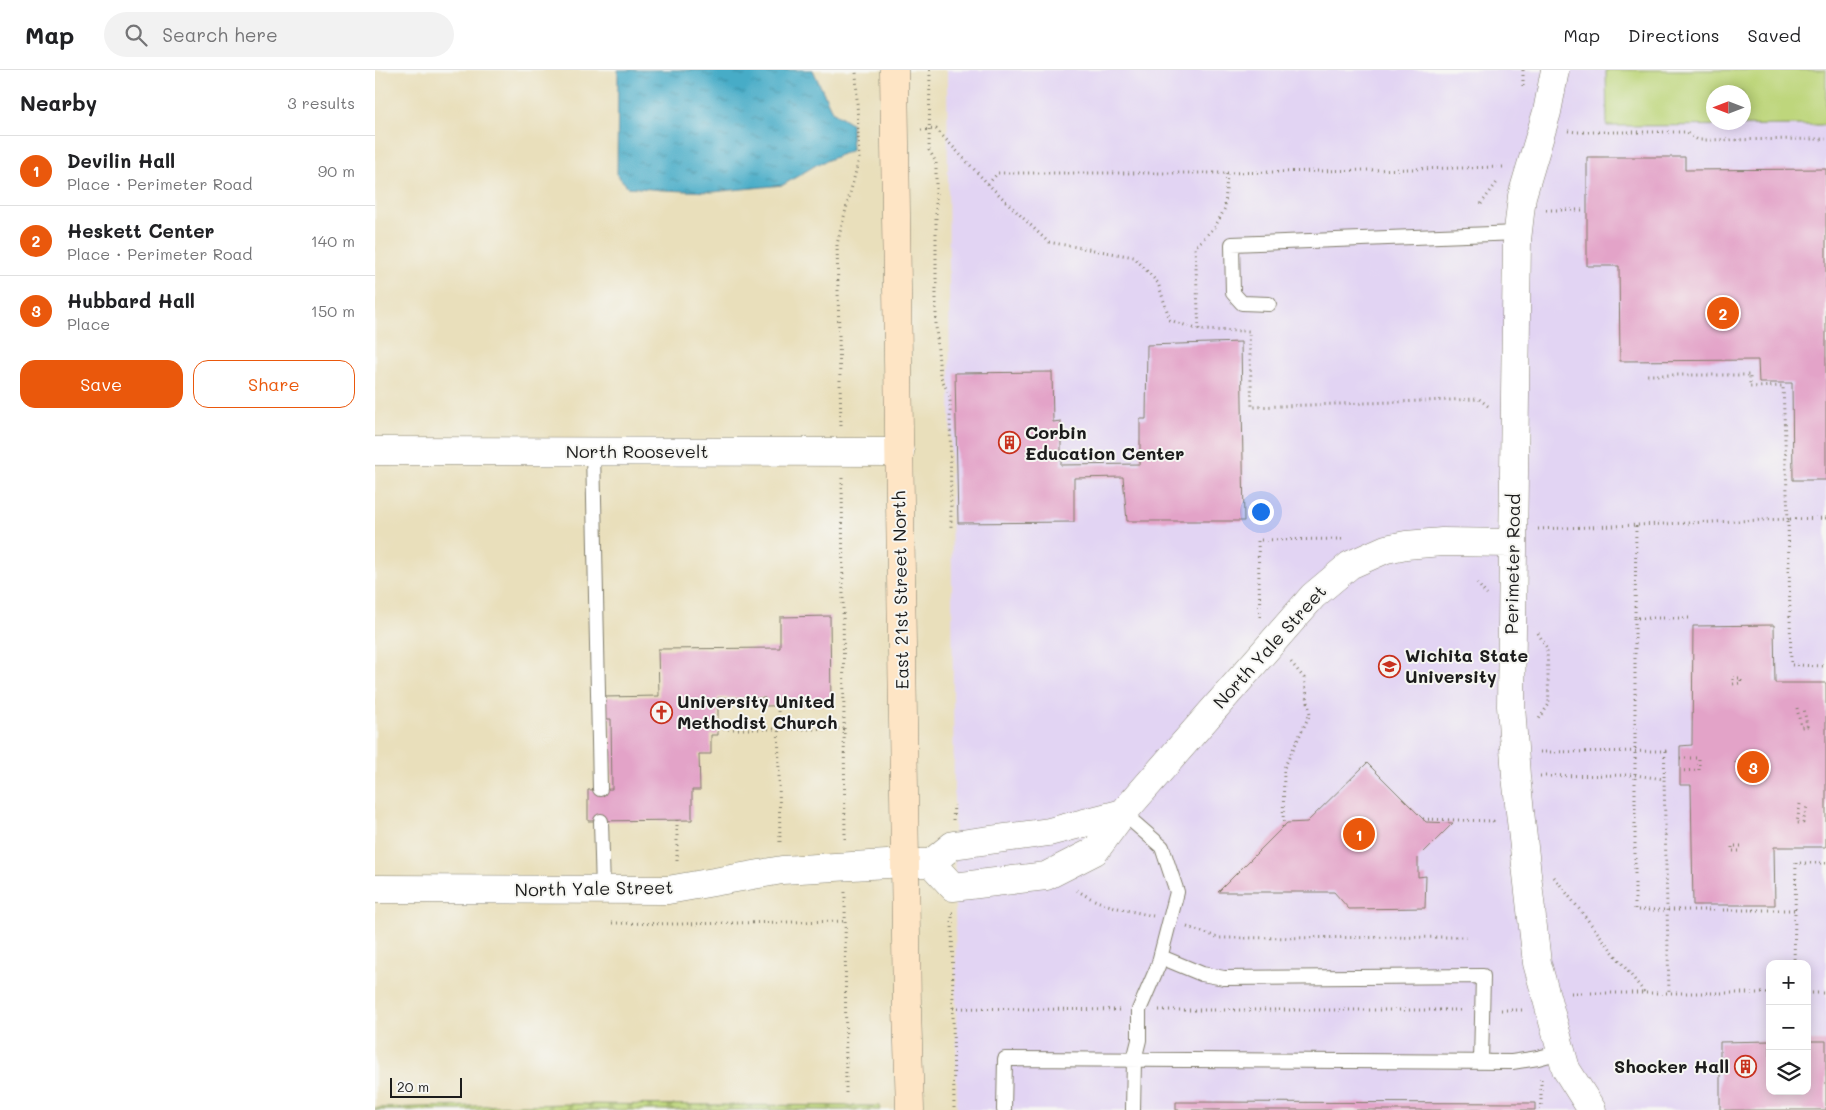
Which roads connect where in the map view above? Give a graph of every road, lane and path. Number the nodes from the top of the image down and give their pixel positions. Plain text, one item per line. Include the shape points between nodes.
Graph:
1 (856, 70) edge
2 (894, 70) edge
3 (930, 70) edge
4 (1555, 70) edge
5 (1543, 126) junction
6 (929, 130) junction
7 (895, 132) junction
8 (1826, 138) edge
9 (1227, 173) junction
10 (988, 184) junction
11 (1481, 204) dead end
12 (1518, 233) junction
13 (1269, 304) dead end
14 (1199, 330) junction
15 (1644, 375) dead end
16 (1494, 409) dead end
17 (375, 451) edge
18 (593, 452) junction
19 (842, 452) junction
20 (899, 452) junction
21 (1826, 518) edge
22 (1788, 519) junction
23 (1636, 526) junction
24 (951, 528) dead end
25 (1524, 536) junction
26 (1343, 539) dead end
27 (1635, 618) junction
28 (1689, 618) dead end
29 (1536, 629) dead end
30 (1271, 644) junction
31 (1826, 666) edge
32 (778, 706) dead end
33 (1797, 708) dead end
34 (1804, 708) dead end
35 (1534, 726) dead end
36 (718, 729) dead end
37 (779, 729) junction
38 (844, 729) junction
39 (1535, 752) dead end
40 (1635, 752) junction
41 (1680, 758) dead end
42 (1736, 767) joint
43 (1680, 771) dead end
44 (1635, 775) junction
45 (1535, 776) dead end
46 (1664, 779) junction
47 (600, 789) dead end
48 (1801, 804) dead end
49 (1807, 806) dead end
50 (1123, 813) junction
51 (601, 821) dead end
52 (1283, 827) dead end
53 (1741, 846) dead end
54 (780, 848) dead end
55 (1741, 851) dead end
56 (918, 863) junction
57 (1826, 863) edge
58 (845, 866) junction
59 (1550, 872) dead end
60 (375, 889) edge
61 (1075, 889) dead end
62 (603, 890) junction
63 (1667, 910) junction
64 (1796, 910) junction
65 (960, 912) dead end
66 (1170, 920) junction
67 (845, 921) junction
68 (612, 923) dead end
69 (1467, 937) dead end
70 (1161, 957) junction
71 (1794, 960) edge
72 (1565, 993) dead end
73 (1645, 993) junction
74 (1669, 993) junction
75 (1766, 993) edge
76 (1811, 993) edge
77 (1826, 993) edge
78 (953, 1008) junction
79 (1139, 1010) junction
80 (1483, 1010) junction
81 (1527, 1010) dead end
82 (1561, 1052) junction
83 (1135, 1060) junction
84 (1481, 1062) junction
85 (1541, 1070) dead end
86 (846, 1094) dead end
87 (911, 1110) edge
88 (954, 1110) edge
89 (1004, 1110) edge
90 (1133, 1110) edge
91 (1541, 1110) edge
92 (1592, 1110) edge

1 - 19 path via 859,160 837,244
2 - 7 main road, East 21st Street North
3 - 6 path
4 - 5 street, Perimeter Road
5 - 8 path via 1577,132 1685,132 1698,140
5 - 12 street, Perimeter Road via 1522,196
6 - 7 path
6 - 10 path via 935,129
6 - 24 path via 929,150 935,162 935,326 940,375 950,398
7 - 20 main road, East 21st Street North
9 - 10 path via 998,173
9 - 11 path via 1509,167
9 - 14 path via 1225,208 1215,227 1195,248
10 - 14 path via 1048,242 1134,258 1158,284 1171,320
12 - 13 lane via 1232,244 1233,293 1243,303
12 - 25 street, Perimeter Road
14 - 16 path via 1249,331 1252,407 1479,399
15 - 22 path via 1750,375 1750,387 1783,386
17 - 18 street, North Roosevelt
18 - 19 street, North Roosevelt
18 - 47 lane
19 - 20 street, North Roosevelt
19 - 38 path
20 - 56 main road, East 21st Street North
21 - 22 path
22 - 23 path
22 - 31 path via 1791,665
23 - 25 path
23 - 27 path
25 - 30 street, North Yale Street via 1386,549 1350,564 1313,596
25 - 82 street, Perimeter Road via 1511,706 1516,776 1537,964
26 - 30 path via 1258,540 1260,632
27 - 28 path
27 - 40 path
29 - 35 path via 1547,648 1549,704
30 - 50 street, North Yale Street
30 - 52 path via 1303,678 1310,714 1285,768
32 - 37 path
33 - 34 path via 1801,727 1807,726
36 - 37 path
37 - 38 path
37 - 54 path
38 - 58 path
39 - 40 path
40 - 44 path
40 - 46 path via 1665,751
41 - 43 path via 1699,758 1699,770
42 - 42 path via 1736,759 1765,758 1765,767
44 - 45 path
44 - 46 path
44 - 63 path via 1635,910
46 - 63 path
48 - 49 path via 1797,823 1803,823
50 - 56 street via 1049,832 953,845
50 - 56 street, North Yale Street via 1095,851 1046,876 953,887
50 - 66 lane via 1162,848 1177,892
51 - 62 lane
53 - 55 path via 1732,846 1732,851
56 - 58 street, North Yale Street
56 - 87 main road, East 21st Street North
57 - 64 path via 1796,863
58 - 62 street, North Yale Street via 782,870 668,890
58 - 67 path
59 - 73 path
60 - 62 street, North Yale Street
61 - 66 path via 1116,908
63 - 64 path
63 - 74 path
64 - 71 path
65 - 78 path via 952,913
66 - 69 path via 1220,938
66 - 70 lane
67 - 68 path
67 - 86 path
70 - 79 lane
70 - 80 lane via 1202,974 1224,978 1483,976
72 - 73 path
73 - 74 path
74 - 75 path
76 - 77 path
78 - 79 path
78 - 88 path
79 - 80 path
79 - 83 lane
80 - 81 path
80 - 84 lane
82 - 84 lane via 1512,1062
82 - 92 street, Perimeter Road via 1566,1069
83 - 84 lane
83 - 89 lane via 1005,1059
83 - 90 lane
85 - 91 path

